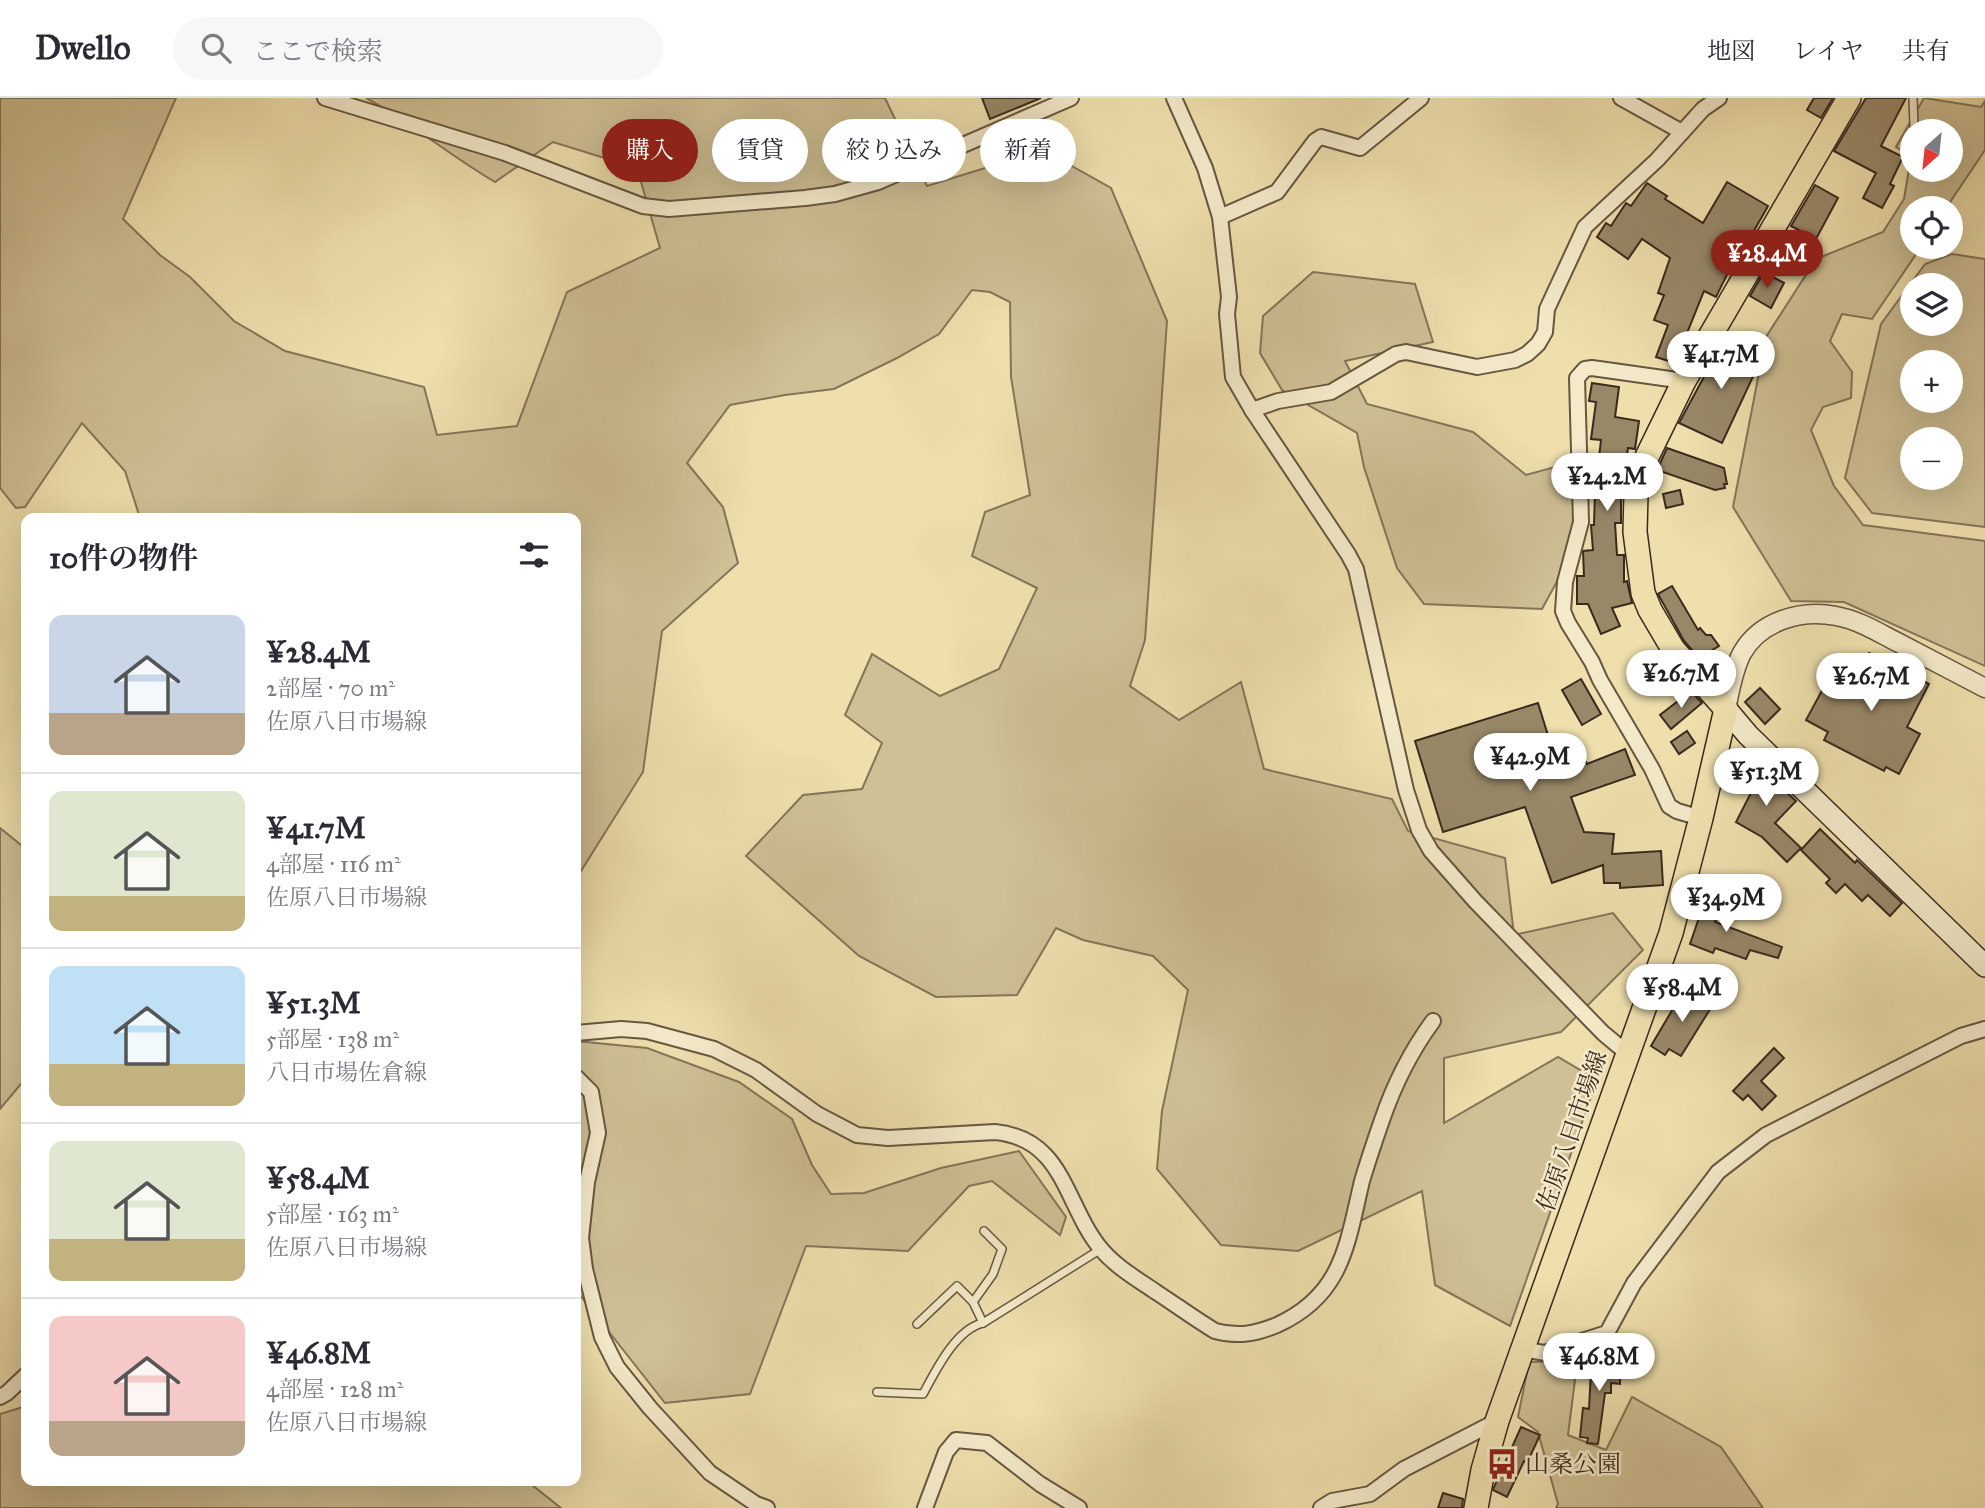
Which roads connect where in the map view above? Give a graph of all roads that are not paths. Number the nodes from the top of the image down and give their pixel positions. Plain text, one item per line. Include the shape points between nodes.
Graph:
1 (325, 98) edge
2 (1071, 98) edge
3 (1174, 98) edge
4 (1421, 98) edge
5 (1620, 98) edge
6 (1720, 98) edge
7 (1849, 98) edge
8 (1913, 98) edge
9 (1914, 119) edge
10 (1682, 132) junction
11 (1220, 217) junction
12 (1684, 381) junction
13 (1252, 410) junction
14 (1985, 688) edge
15 (1726, 709) junction
16 (1701, 818) junction
17 (1985, 966) edge
18 (1433, 1021) dead end
19 (1985, 1029) edge
20 (581, 1033) edge
21 (1627, 1053) junction
22 (581, 1082) edge
23 (984, 1231) dead end
24 (581, 1238) edge
25 (581, 1238) edge
26 (1101, 1249) junction
27 (973, 1302) junction
28 (983, 1323) junction
29 (917, 1324) dead end
30 (1524, 1349) junction
31 (21, 1380) edge
32 (877, 1392) dead end
33 (0, 1397) edge
34 (1497, 1421) junction
35 (766, 1508) edge
36 (925, 1508) edge
37 (1079, 1508) edge
38 (1321, 1508) edge
39 (1476, 1508) edge

1 - 2 street via 505,153 643,206 669,209 835,194 878,182
3 - 11 street
4 - 11 street via 1360,148 1327,137 1314,141 1278,192
5 - 10 street
6 - 10 street
7 - 12 main road
8 - 9 lane
10 - 13 street via 1585,228 1548,309 1545,332 1527,354 1477,367 1417,353 1396,354 1331,391
11 - 13 street via 1233,377
12 - 15 main road via 1640,471 1636,556 1643,593 1661,630
12 - 16 street via 1592,368 1577,378 1581,522 1562,596 1568,623 1669,806
13 - 21 street via 1356,569 1405,790 1431,851
14 - 15 street via 1859,622 1812,614 1774,622 1749,643 1734,673
15 - 16 main road, 佐原八日市場線
15 - 17 main road
16 - 21 main road, 佐原八日市場線 via 1671,933
18 - 26 street via 1412,1050 1383,1116 1340,1262 1329,1285 1300,1312 1245,1335 1215,1331 1118,1266
19 - 30 street via 1961,1036 1766,1135 1718,1172 1634,1283 1607,1333 1544,1353
20 - 26 street via 647,1031 714,1049 756,1070 817,1114 857,1135 888,1138 995,1132 1027,1139 1054,1167
21 - 30 main road, 佐原八日市場線
22 - 24 street via 591,1092 598,1133
23 - 27 lane via 1002,1249 993,1274
25 - 35 street via 602,1337 617,1367 710,1474
26 - 28 lane
27 - 28 lane
27 - 29 lane via 957,1286
28 - 32 lane via 972,1325 944,1356 923,1394
30 - 34 main road, 佐原八日市場線
31 - 33 street
34 - 38 street via 1404,1469 1370,1494 1332,1501
34 - 39 main road, 佐原八日市場線
36 - 37 street via 946,1452 956,1440 987,1443

